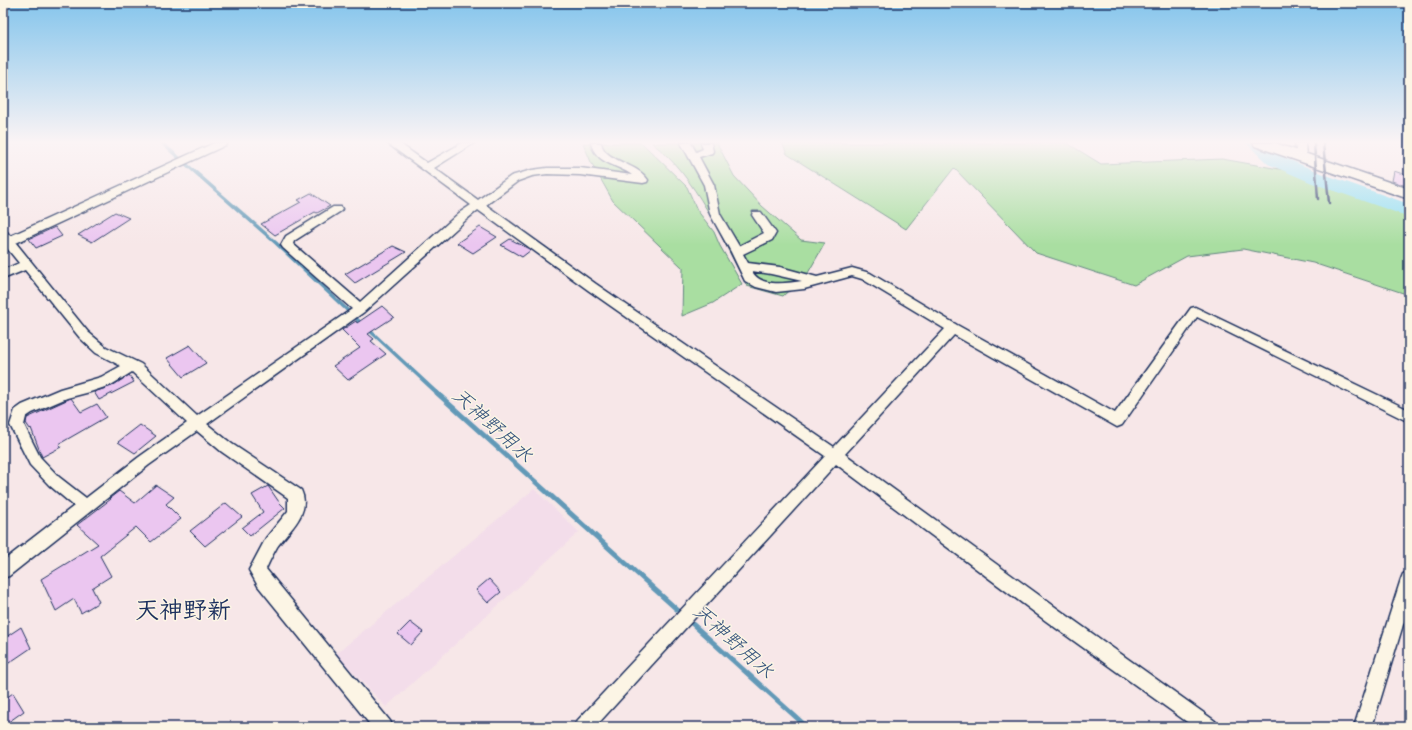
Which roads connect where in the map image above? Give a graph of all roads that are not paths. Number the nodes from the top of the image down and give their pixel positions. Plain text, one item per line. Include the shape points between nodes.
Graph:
1 (146, 177) edge
2 (439, 177) edge
3 (516, 177) edge
4 (625, 177) edge
5 (640, 177) edge
6 (705, 177) edge
7 (1367, 177) edge
8 (1409, 194) edge
9 (478, 204) junction
10 (337, 209) dead end
11 (757, 215) dead end
12 (5, 240) edge
13 (737, 252) junction
14 (26, 264) junction
15 (743, 267) junction
16 (3, 275) edge
17 (817, 281) junction
18 (360, 309) junction
19 (954, 328) junction
20 (132, 366) junction
21 (1409, 416) edge
22 (196, 423) junction
23 (834, 455) junction
24 (86, 507) junction
25 (3, 571) edge
26 (1409, 579) edge
27 (384, 727) edge
28 (583, 727) edge
29 (1210, 727) edge
30 (1363, 727) edge

1 - 12 street
2 - 9 street
3 - 9 street via 507,186
4 - 5 street via 643,180
6 - 13 street via 709,185 715,214
7 - 8 main road
9 - 18 street
9 - 23 street via 592,287
10 - 18 street via 290,238 287,245
11 - 13 street via 770,233 768,237
12 - 14 street
13 - 15 street
14 - 16 street
14 - 20 street via 84,335 101,350
15 - 17 street via 760,267
15 - 17 street via 749,278 776,288
17 - 19 street via 852,272 866,276
18 - 22 street
19 - 21 street via 1117,421 1195,311
19 - 23 street
20 - 22 street
20 - 24 street via 106,381 65,393 20,414 17,425 35,461 54,481
22 - 24 street
22 - 27 street via 296,495 296,513 271,543 257,570
23 - 28 street
23 - 29 street
24 - 25 street
26 - 30 street

